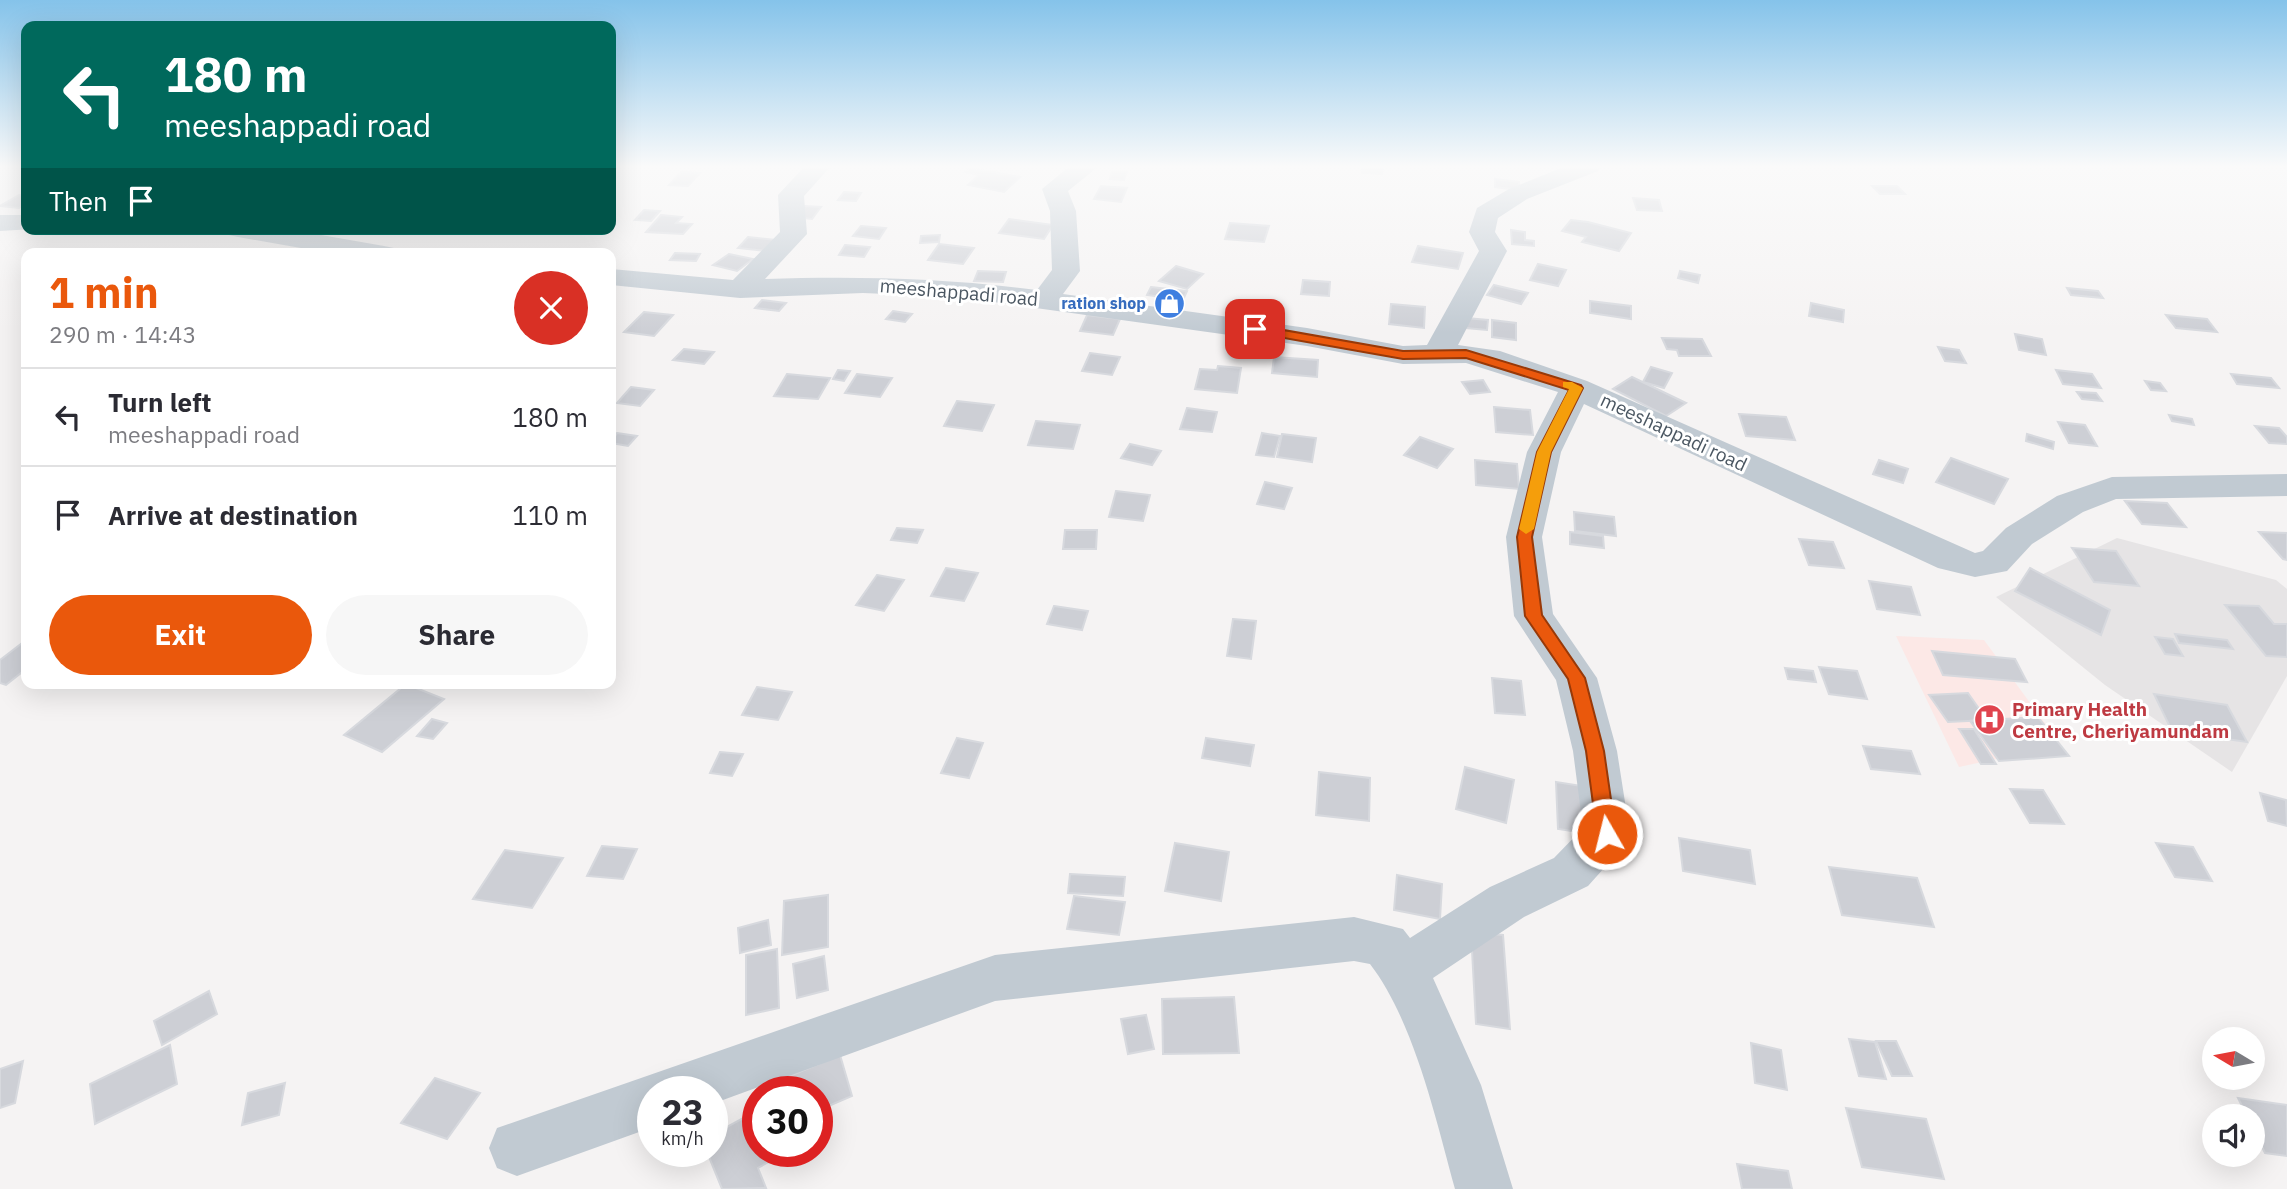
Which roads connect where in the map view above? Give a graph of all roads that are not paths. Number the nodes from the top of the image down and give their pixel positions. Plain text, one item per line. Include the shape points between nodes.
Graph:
1 (793, 221) edge
2 (1064, 221) edge
3 (1484, 221) edge
4 (0, 223) edge
5 (21, 223) edge
6 (273, 235) edge
7 (349, 248) edge
8 (616, 277) edge
9 (740, 289) junction
10 (1045, 299) junction
11 (1439, 354) junction
12 (1577, 388) junction
13 (2287, 485) edge
14 (1404, 969) junction
15 (719, 1076) edge
16 (637, 1106) edge
17 (516, 1148) dead end
18 (1484, 1189) edge

1 - 9 street via 794,234
2 - 10 street via 1066,271
3 - 11 street via 1482,232 1493,251
4 - 5 street
6 - 7 street
8 - 9 street, meeshappadi road
9 - 10 street, meeshappadi road via 863,284 958,288
10 - 11 street, meeshappadi road via 1403,355
11 - 12 street, meeshappadi road via 1489,358
12 - 13 street, meeshappadi road via 1951,559 1975,565 1994,562 2019,536 2070,503 2112,488
12 - 14 street via 1544,452 1524,537 1534,616 1576,678 1595,751 1607,834 1571,872 1507,902
14 - 15 street via 1385,945 1354,939 995,978
14 - 18 street via 1454,1085
16 - 17 street

